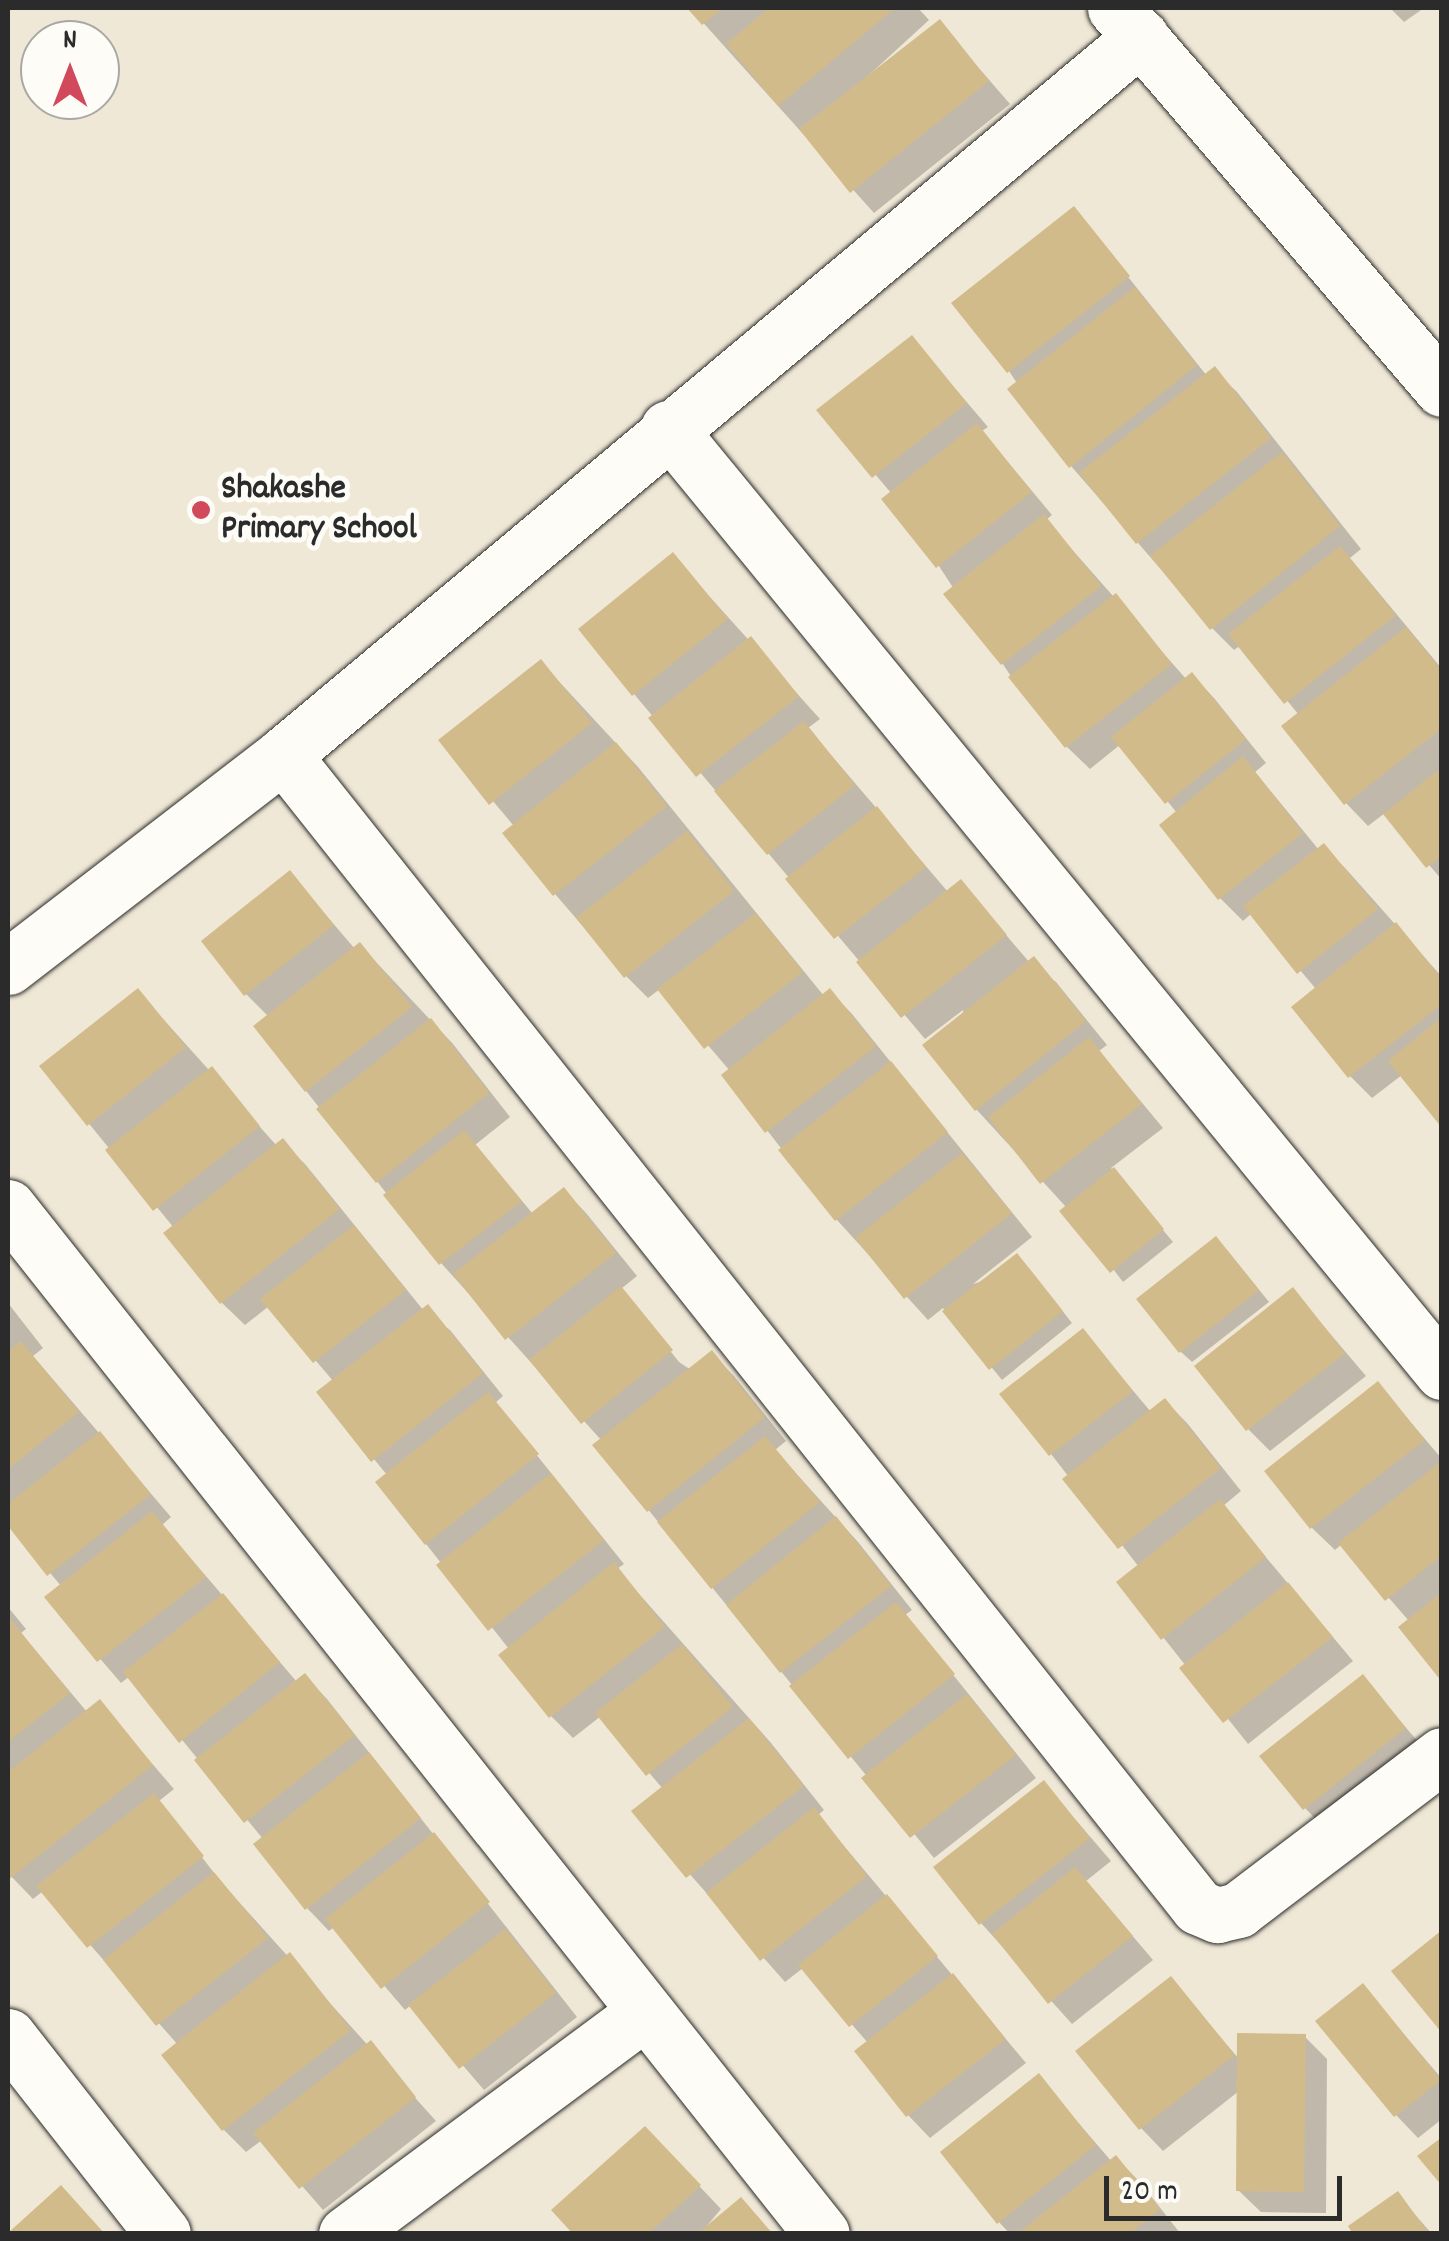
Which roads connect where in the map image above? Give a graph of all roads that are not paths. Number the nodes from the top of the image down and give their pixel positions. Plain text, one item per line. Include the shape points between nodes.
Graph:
1 (1128, 22) edge
2 (1434, 363) edge
3 (668, 428) junction
4 (283, 755) junction
5 (8, 967) edge
6 (8, 1208) edge
7 (1442, 1372) edge
8 (1442, 1754) edge
9 (644, 2013) junction
10 (8, 2036) edge
11 (162, 2234) edge
12 (346, 2234) edge
13 (822, 2234) edge

1 - 2 street
1 - 3 street
3 - 4 street
3 - 7 street
4 - 5 street
4 - 8 street via 1198,1908 1217,1915 1238,1910
6 - 9 street
9 - 12 street
9 - 13 street
10 - 11 street

